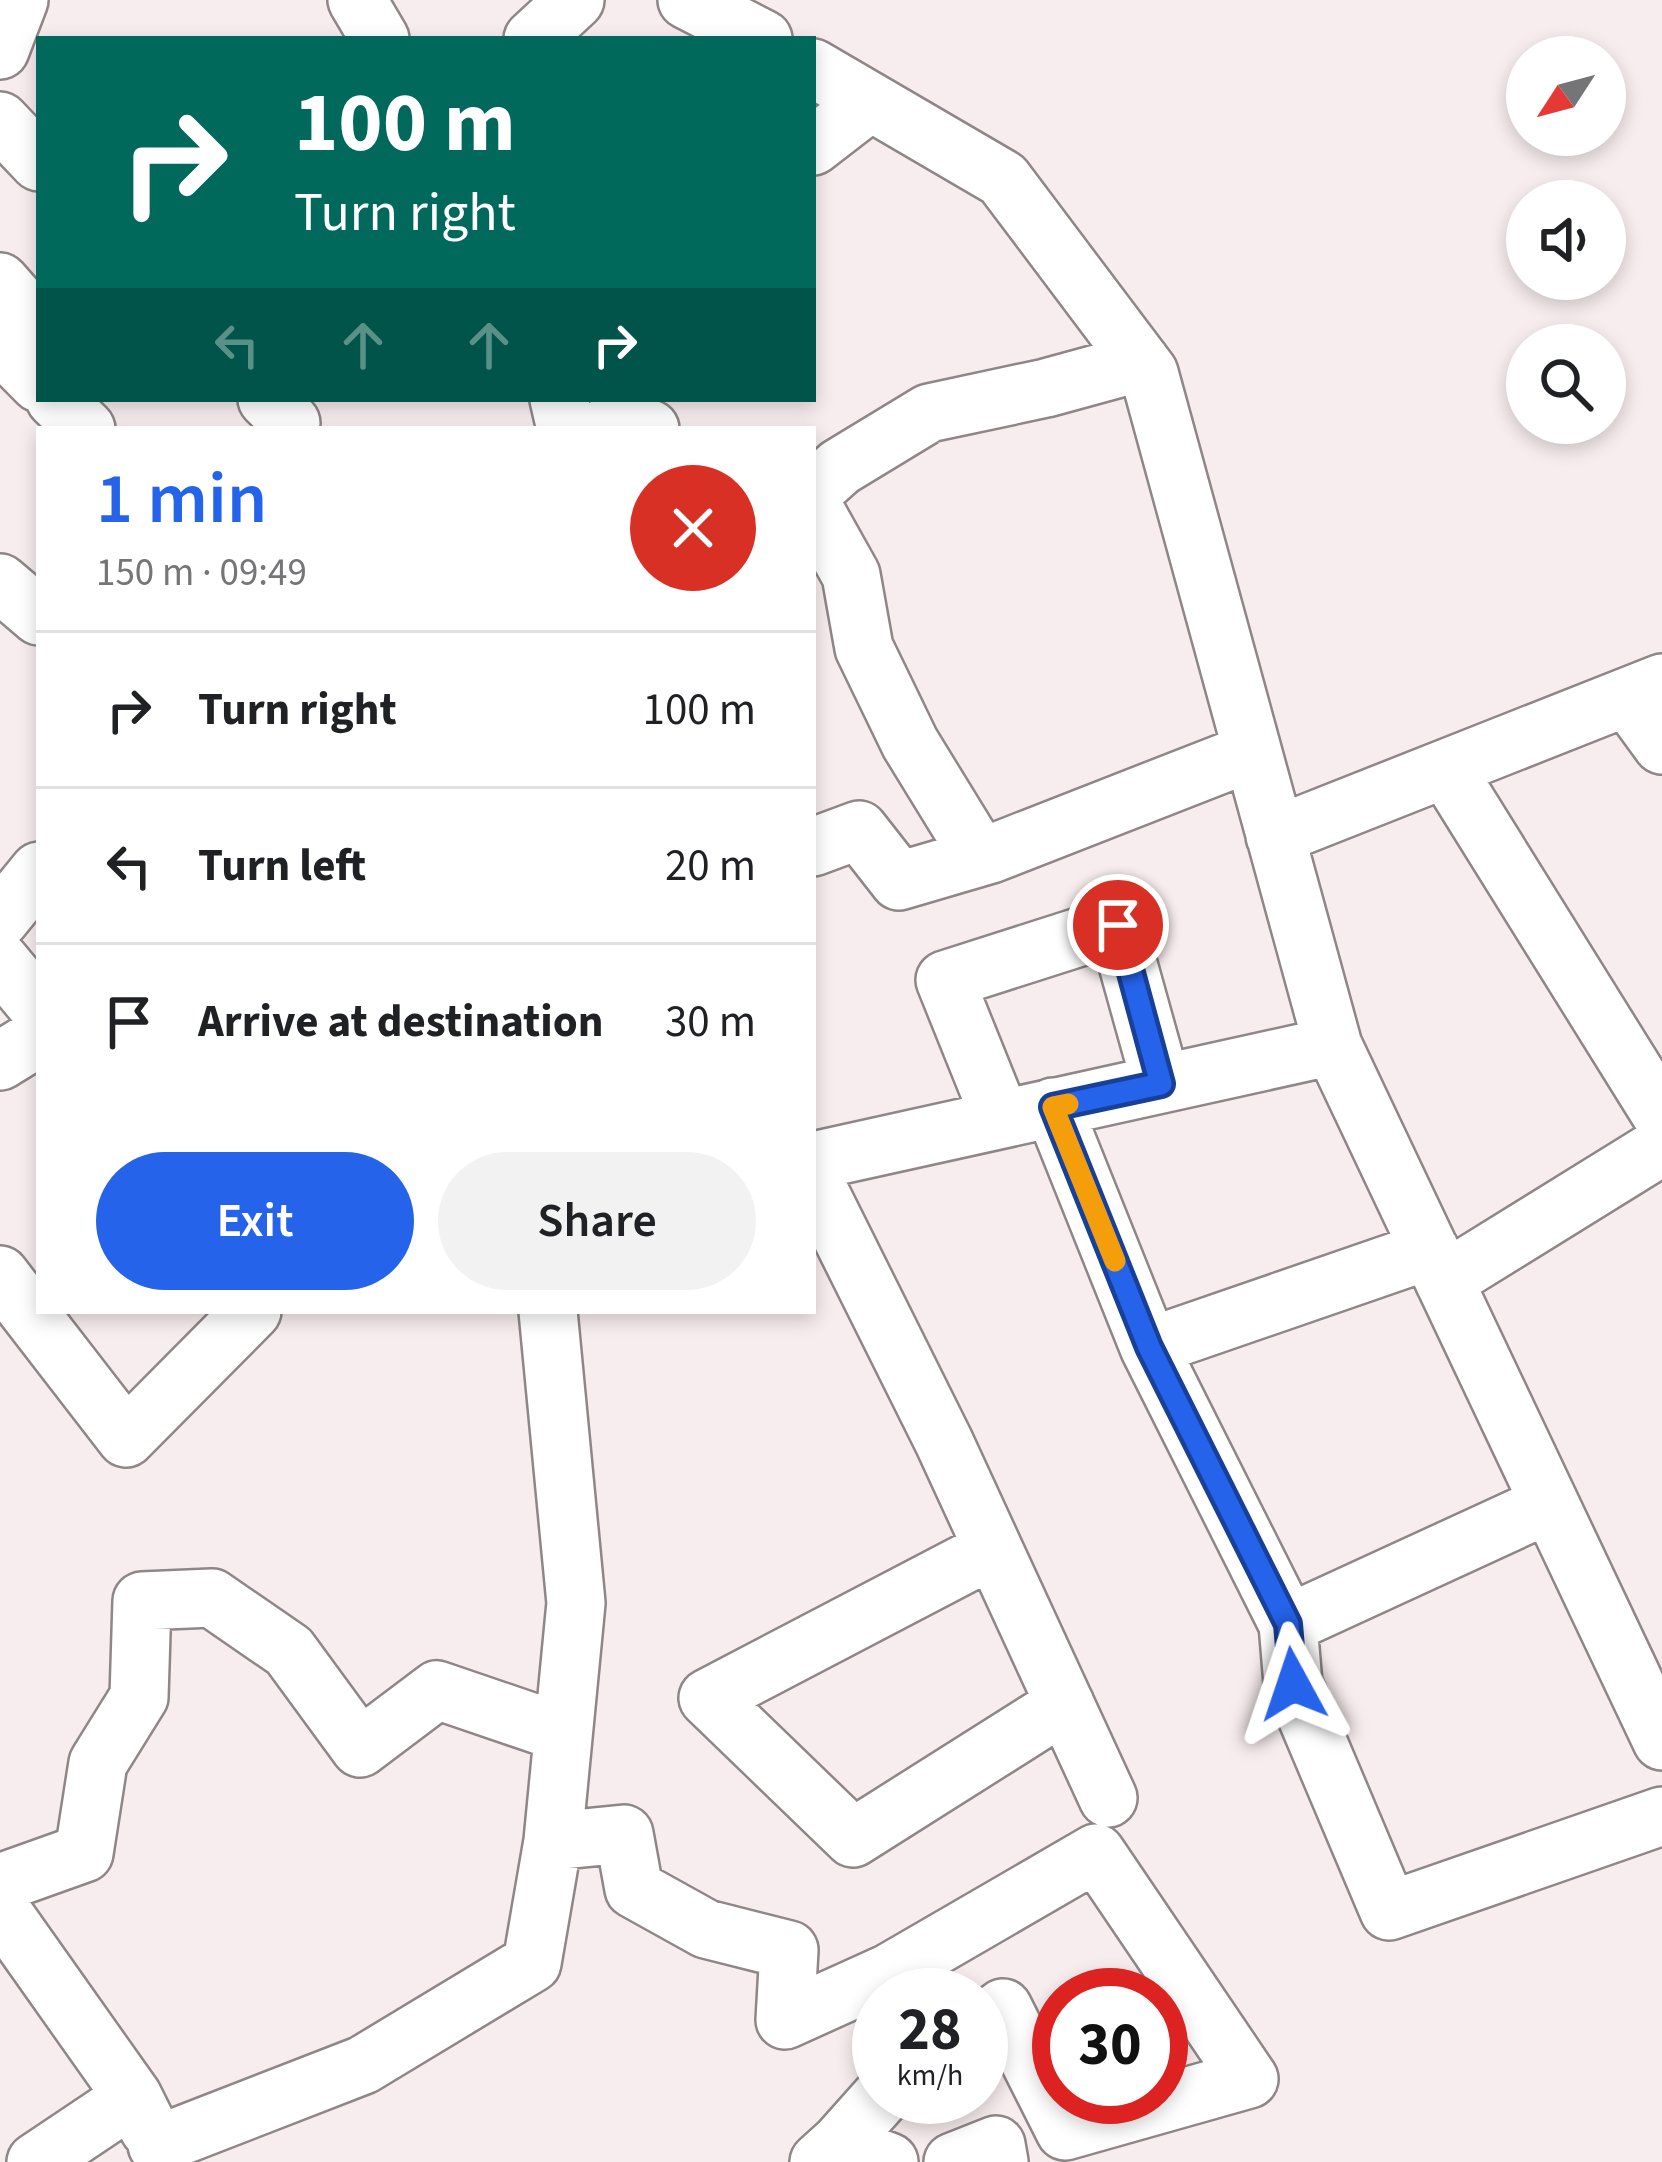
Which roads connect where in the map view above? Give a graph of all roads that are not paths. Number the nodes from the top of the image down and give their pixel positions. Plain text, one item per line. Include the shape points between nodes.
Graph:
1 (19, 0) edge
2 (357, 0) edge
3 (575, 0) edge
4 (687, 0) edge
5 (378, 36) edge
6 (536, 36) edge
7 (757, 36) edge
8 (0, 50) edge
9 (816, 70) edge
10 (871, 101) junction
11 (0, 121) edge
12 (816, 144) edge
13 (36, 159) edge
14 (0, 283) edge
15 (1141, 362) junction
16 (15, 365) edge
17 (59, 402) edge
18 (271, 402) edge
19 (570, 422) edge
20 (83, 426) edge
21 (287, 426) edge
22 (644, 426) edge
23 (816, 488) edge
24 (816, 512) edge
25 (1644, 690) edge
26 (1662, 745) edge
27 (1252, 752) junction
28 (1446, 769) junction
29 (1275, 836) junction
30 (816, 846) edge
31 (980, 857) junction
32 (36, 875) edge
33 (0, 919) edge
34 (0, 961) edge
35 (36, 1004) edge
36 (36, 1039) edge
37 (1333, 1046) junction
38 (0, 1061) edge
39 (1161, 1084) junction
40 (1027, 1113) junction
41 (1662, 1116) edge
42 (1662, 1146) edge
43 (816, 1160) edge
44 (816, 1185) edge
45 (1437, 1265) junction
46 (0, 1275) edge
47 (249, 1314) edge
48 (548, 1314) edge
49 (1149, 1347) junction
50 (1549, 1504) junction
51 (994, 1549) junction
52 (1288, 1624) junction
53 (1065, 1704) junction
54 (563, 1732) junction
55 (1662, 1742) edge
56 (1108, 1798) dead end
57 (1662, 1816) edge
58 (553, 1841) junction
59 (0, 1883) edge
60 (0, 1909) edge
61 (896, 1968) edge
62 (852, 1989) edge
63 (1008, 2018) edge
64 (866, 2124) edge
65 (152, 2135) edge
66 (849, 2156) edge
67 (37, 2162) edge
68 (953, 2162) edge
69 (1000, 2162) edge

1 - 8 street
2 - 5 street
3 - 6 street
4 - 7 street
9 - 10 street
10 - 12 street
10 - 15 street via 1004,179
11 - 13 street
14 - 16 street via 22,307
15 - 23 street via 929,413
15 - 27 street
17 - 20 street
18 - 21 street
19 - 22 street via 622,416
24 - 31 street via 851,575 873,667
25 - 26 street
25 - 28 street
27 - 29 street
27 - 31 street
28 - 29 street
28 - 41 street
29 - 37 street
30 - 31 street via 859,830 899,881
32 - 33 street
34 - 35 street
36 - 38 street
37 - 39 street
37 - 45 street
39 - 40 street
39 - 40 street via 1118,925 945,980
40 - 43 street
40 - 49 street
42 - 45 street
44 - 51 street
45 - 49 street
45 - 50 street
46 - 47 street via 126,1438
48 - 54 street via 576,1603
49 - 52 street
50 - 52 street
50 - 55 street
51 - 53 street
51 - 53 street via 708,1698 853,1838
52 - 57 street via 1293,1684 1389,1911
53 - 56 street
54 - 58 street
54 - 59 street via 437,1690 360,1748 289,1651 212,1598 142,1601 139,1697 98,1763 84,1852
58 - 62 street via 624,1834 634,1889 706,1929 789,1950 784,2020
58 - 65 street via 532,1963 363,2066
60 - 65 street
61 - 63 street via 1096,1853 1249,2079 1066,2131
64 - 66 street
65 - 67 street
68 - 69 street via 996,2145

